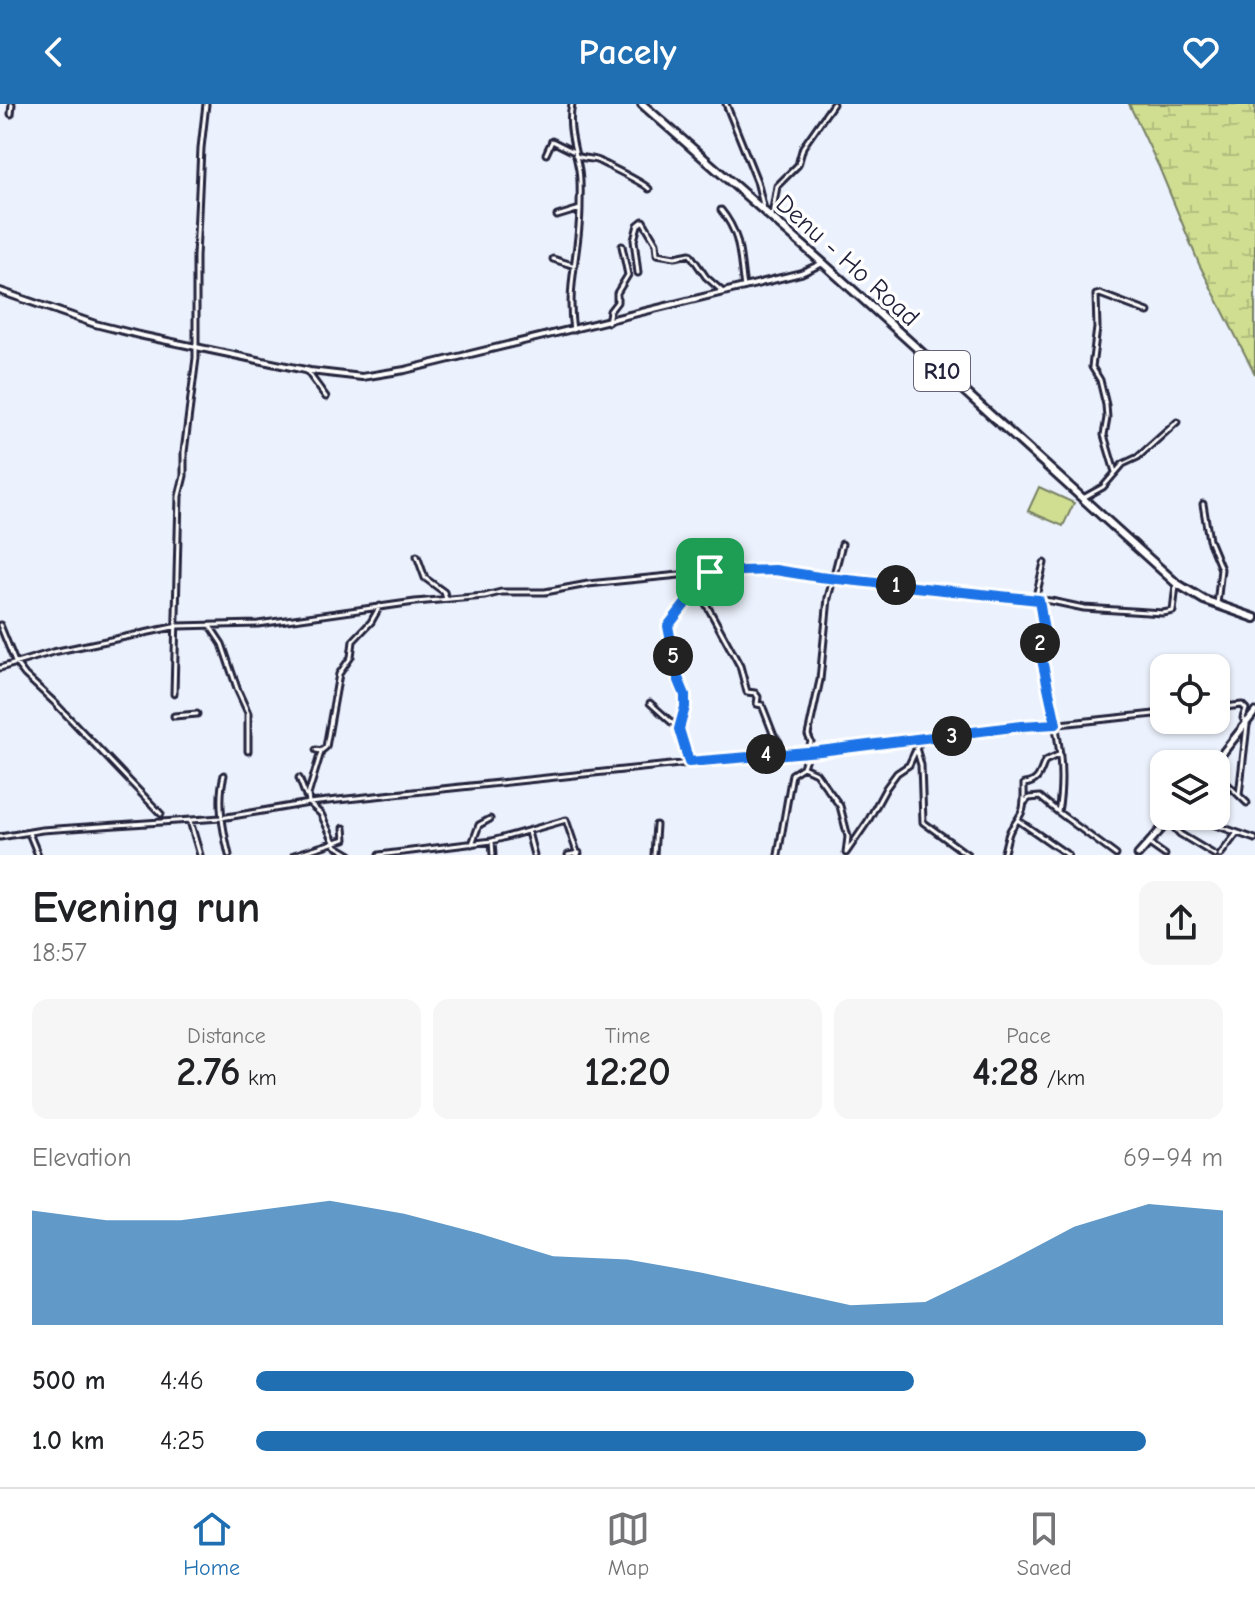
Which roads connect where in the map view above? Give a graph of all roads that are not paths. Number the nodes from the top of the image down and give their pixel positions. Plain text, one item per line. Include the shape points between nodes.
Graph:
1 (12, 104) edge
2 (206, 104) edge
3 (572, 104) edge
4 (642, 104) edge
5 (726, 104) edge
6 (833, 104) edge
7 (11, 114) dead end
8 (573, 152) junction
9 (546, 154) dead end
10 (649, 189) dead end
11 (580, 209) junction
12 (721, 210) dead end
13 (764, 211) junction
14 (557, 216) dead end
15 (771, 218) junction
16 (622, 246) dead end
17 (553, 259) dead end
18 (823, 263) junction
19 (572, 265) junction
20 (638, 273) dead end
21 (744, 287) junction
22 (0, 291) edge
23 (723, 292) junction
24 (1148, 312) dead end
25 (608, 322) junction
26 (573, 330) junction
27 (196, 347) junction
28 (306, 370) junction
29 (326, 397) dead end
30 (1177, 422) dead end
31 (1115, 472) junction
32 (1083, 498) junction
33 (1203, 504) dead end
34 (842, 544) dead end
35 (417, 556) dead end
36 (1044, 563) dead end
37 (710, 572) junction
38 (834, 578) junction
39 (1176, 583) junction
40 (699, 585) junction
41 (446, 599) junction
42 (1039, 600) junction
43 (1217, 604) junction
44 (380, 606) junction
45 (1255, 618) edge
46 (0, 625) edge
47 (210, 626) junction
48 (175, 627) junction
49 (15, 662) junction
50 (0, 668) edge
51 (174, 694) dead end
52 (650, 703) dead end
53 (1230, 707) edge
54 (1255, 712) edge
55 (197, 714) dead end
56 (1150, 714) edge
57 (174, 716) dead end
58 (1246, 720) junction
59 (1056, 724) junction
60 (679, 729) junction
61 (921, 739) junction
62 (779, 742) dead end
63 (916, 748) junction
64 (1224, 750) edge
65 (248, 751) dead end
66 (808, 752) junction
67 (1060, 754) junction
68 (689, 762) junction
69 (803, 767) junction
70 (224, 775) dead end
71 (299, 778) dead end
72 (1230, 786) edge
73 (1239, 795) junction
74 (308, 801) junction
75 (1024, 803) junction
76 (1247, 803) dead end
77 (1058, 812) junction
78 (161, 814) dead end
79 (221, 818) junction
80 (490, 819) dead end
81 (190, 821) junction
82 (1019, 821) junction
83 (656, 825) dead end
84 (344, 828) dead end
85 (1160, 830) edge
86 (1177, 830) edge
87 (1229, 830) edge
88 (528, 832) junction
89 (29, 833) junction
90 (1237, 833) junction
91 (0, 837) edge
92 (1255, 839) edge
93 (492, 841) junction
94 (333, 842) junction
95 (1148, 843) junction
96 (472, 844) junction
97 (454, 847) junction
98 (1061, 853) edge
99 (578, 854) edge
100 (38, 855) edge
101 (200, 855) edge
102 (229, 855) edge
103 (294, 855) edge
104 (351, 855) edge
105 (379, 855) edge
106 (455, 855) edge
107 (493, 855) edge
108 (534, 855) edge
109 (568, 855) edge
110 (654, 855) edge
111 (778, 855) edge
112 (968, 855) edge
113 (1003, 855) edge
114 (1068, 855) edge
115 (1116, 855) edge
116 (1138, 855) edge
117 (1165, 855) edge
118 (1218, 855) edge

1 - 7 street
2 - 27 street
3 - 8 street
4 - 13 main road, Denu - Ho Road / R10
5 - 13 street
6 - 15 street via 803,147 798,165 777,186
8 - 9 street via 552,141
8 - 10 street
8 - 11 street
11 - 14 street
11 - 19 street
12 - 21 street via 735,229
13 - 15 main road, Denu - Ho Road / R10
15 - 18 main road, Denu - Ho Road / R10
16 - 25 street via 628,275
17 - 19 street
18 - 21 street
18 - 32 main road, Denu - Ho Road / R10
19 - 26 street
20 - 23 street via 634,240 643,221 657,254 690,254
21 - 23 street
22 - 27 street via 95,324
23 - 25 street
24 - 31 street via 1096,295 1092,367 1106,405 1104,435
25 - 26 street
26 - 28 street via 382,375
27 - 28 street
27 - 48 street via 179,496
28 - 29 street
30 - 31 street
31 - 32 street via 1103,487
32 - 39 main road, Denu - Ho Road / R10
33 - 43 street via 1221,569
34 - 38 street
35 - 41 street via 425,578
36 - 42 street
37 - 38 street via 775,570
37 - 40 street
37 - 41 street
38 - 42 street
38 - 66 street
39 - 42 street via 1175,606 1169,613
39 - 43 main road, Denu - Ho Road / R10
40 - 60 street via 668,626 685,695
40 - 62 street via 740,666 747,692 758,697
41 - 44 street
42 - 59 street via 1041,655
43 - 45 main road, Denu - Ho Road / R10
44 - 47 street
44 - 74 street via 353,641 351,657 339,674 326,747 318,750
46 - 49 street
47 - 48 street
47 - 65 street via 248,713
48 - 49 street
48 - 51 street
49 - 50 street
49 - 78 street
52 - 60 street
53 - 58 street via 1244,706
54 - 58 main road
55 - 57 street
56 - 59 street
58 - 64 main road
58 - 73 street
59 - 61 street
59 - 67 street
60 - 68 street
61 - 63 street
61 - 66 street
63 - 69 street via 846,853 848,837 840,806 816,773
63 - 112 street via 923,822
66 - 68 street
66 - 69 street
67 - 75 street via 1045,761 1040,775 1024,784
67 - 77 street
68 - 74 street
69 - 111 street via 792,774
70 - 79 street
71 - 74 street
72 - 73 street
73 - 76 street
74 - 79 street
74 - 94 street via 321,814
75 - 77 street via 1040,797
75 - 82 street
77 - 115 street
79 - 81 street
79 - 102 street
80 - 96 street via 479,825
81 - 89 street
81 - 101 street
82 - 98 street
82 - 113 street
83 - 110 street
84 - 94 street via 345,839
85 - 95 main road
86 - 118 street
87 - 90 street
88 - 93 street
88 - 99 street via 566,820
88 - 108 street
89 - 91 street
89 - 100 street
90 - 92 street
90 - 118 street
93 - 96 street
93 - 107 street
94 - 103 street
94 - 104 street
95 - 116 main road
95 - 117 street
96 - 97 street
97 - 105 street
97 - 106 street
98 - 114 street
99 - 109 street

